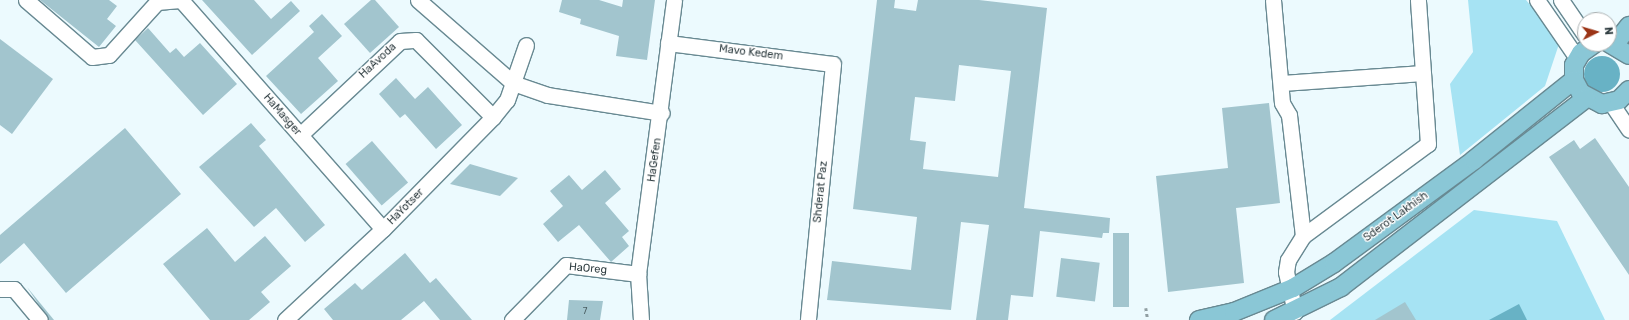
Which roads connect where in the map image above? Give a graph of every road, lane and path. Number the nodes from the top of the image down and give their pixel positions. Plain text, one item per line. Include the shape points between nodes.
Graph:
1 (26, 0) edge
2 (181, 0) edge
3 (418, 0) edge
4 (674, 0) edge
5 (1274, 0) edge
6 (1418, 0) edge
7 (1537, 0) edge
8 (1561, 0) edge
9 (1577, 18) edge
10 (1629, 26) edge
11 (1617, 32) edge
12 (668, 43) junction
13 (526, 45) dead end
14 (1617, 50) edge
15 (1585, 52) edge
16 (1629, 55) edge
17 (1577, 58) junction
18 (833, 64) joint
19 (1423, 73) junction
20 (1574, 80) junction
21 (513, 83) junction
22 (1282, 83) junction
23 (1624, 97) edge
24 (1586, 98) junction
25 (662, 113) junction
26 (493, 117) junction
27 (1629, 130) edge
28 (300, 135) junction
29 (383, 229) junction
30 (1303, 236) junction
31 (638, 274) junction
32 (0, 290) edge
33 (1289, 290) junction
34 (1146, 308) dead end
35 (1295, 312) junction
36 (40, 320) edge
37 (286, 320) edge
38 (512, 320) edge
39 (641, 320) edge
40 (808, 320) edge
41 (1148, 320) edge
42 (1199, 320) edge
43 (1274, 320) edge

1 - 2 street, HaMasger via 92,57 109,56 157,2
2 - 28 street, HaMasger
3 - 21 street
4 - 12 street, HaGefen
5 - 22 street
6 - 19 street
7 - 17 street
8 - 9 street
10 - 11 main road
12 - 18 street, Mavo Kedem
12 - 25 street, HaGefen
13 - 21 street, HaYotser
14 - 16 main road
15 - 17 main road
17 - 20 main road
18 - 40 street, Shderat Paz
19 - 22 street
19 - 30 street via 1428,144
20 - 24 main road
20 - 33 main road, Sderot Lakhish via 1461,169 1334,263
21 - 25 street via 548,95
21 - 26 street, HaYotser via 507,100
22 - 30 street
23 - 24 main road
23 - 27 street
24 - 35 main road, Sderot Lakhish via 1342,287
25 - 31 street, HaGefen
26 - 28 street, HaAvoda via 416,40 400,41
26 - 29 street, HaYotser
28 - 29 street, HaMasger
29 - 37 street, HaYotser
30 - 33 street via 1288,260
31 - 38 street, HaOreg via 566,265
31 - 39 street, HaGefen
32 - 36 street via 14,289
33 - 35 street
33 - 42 main road, Sderot Lakhish via 1234,312
34 - 41 path
35 - 43 main road, Sderot Lakhish

